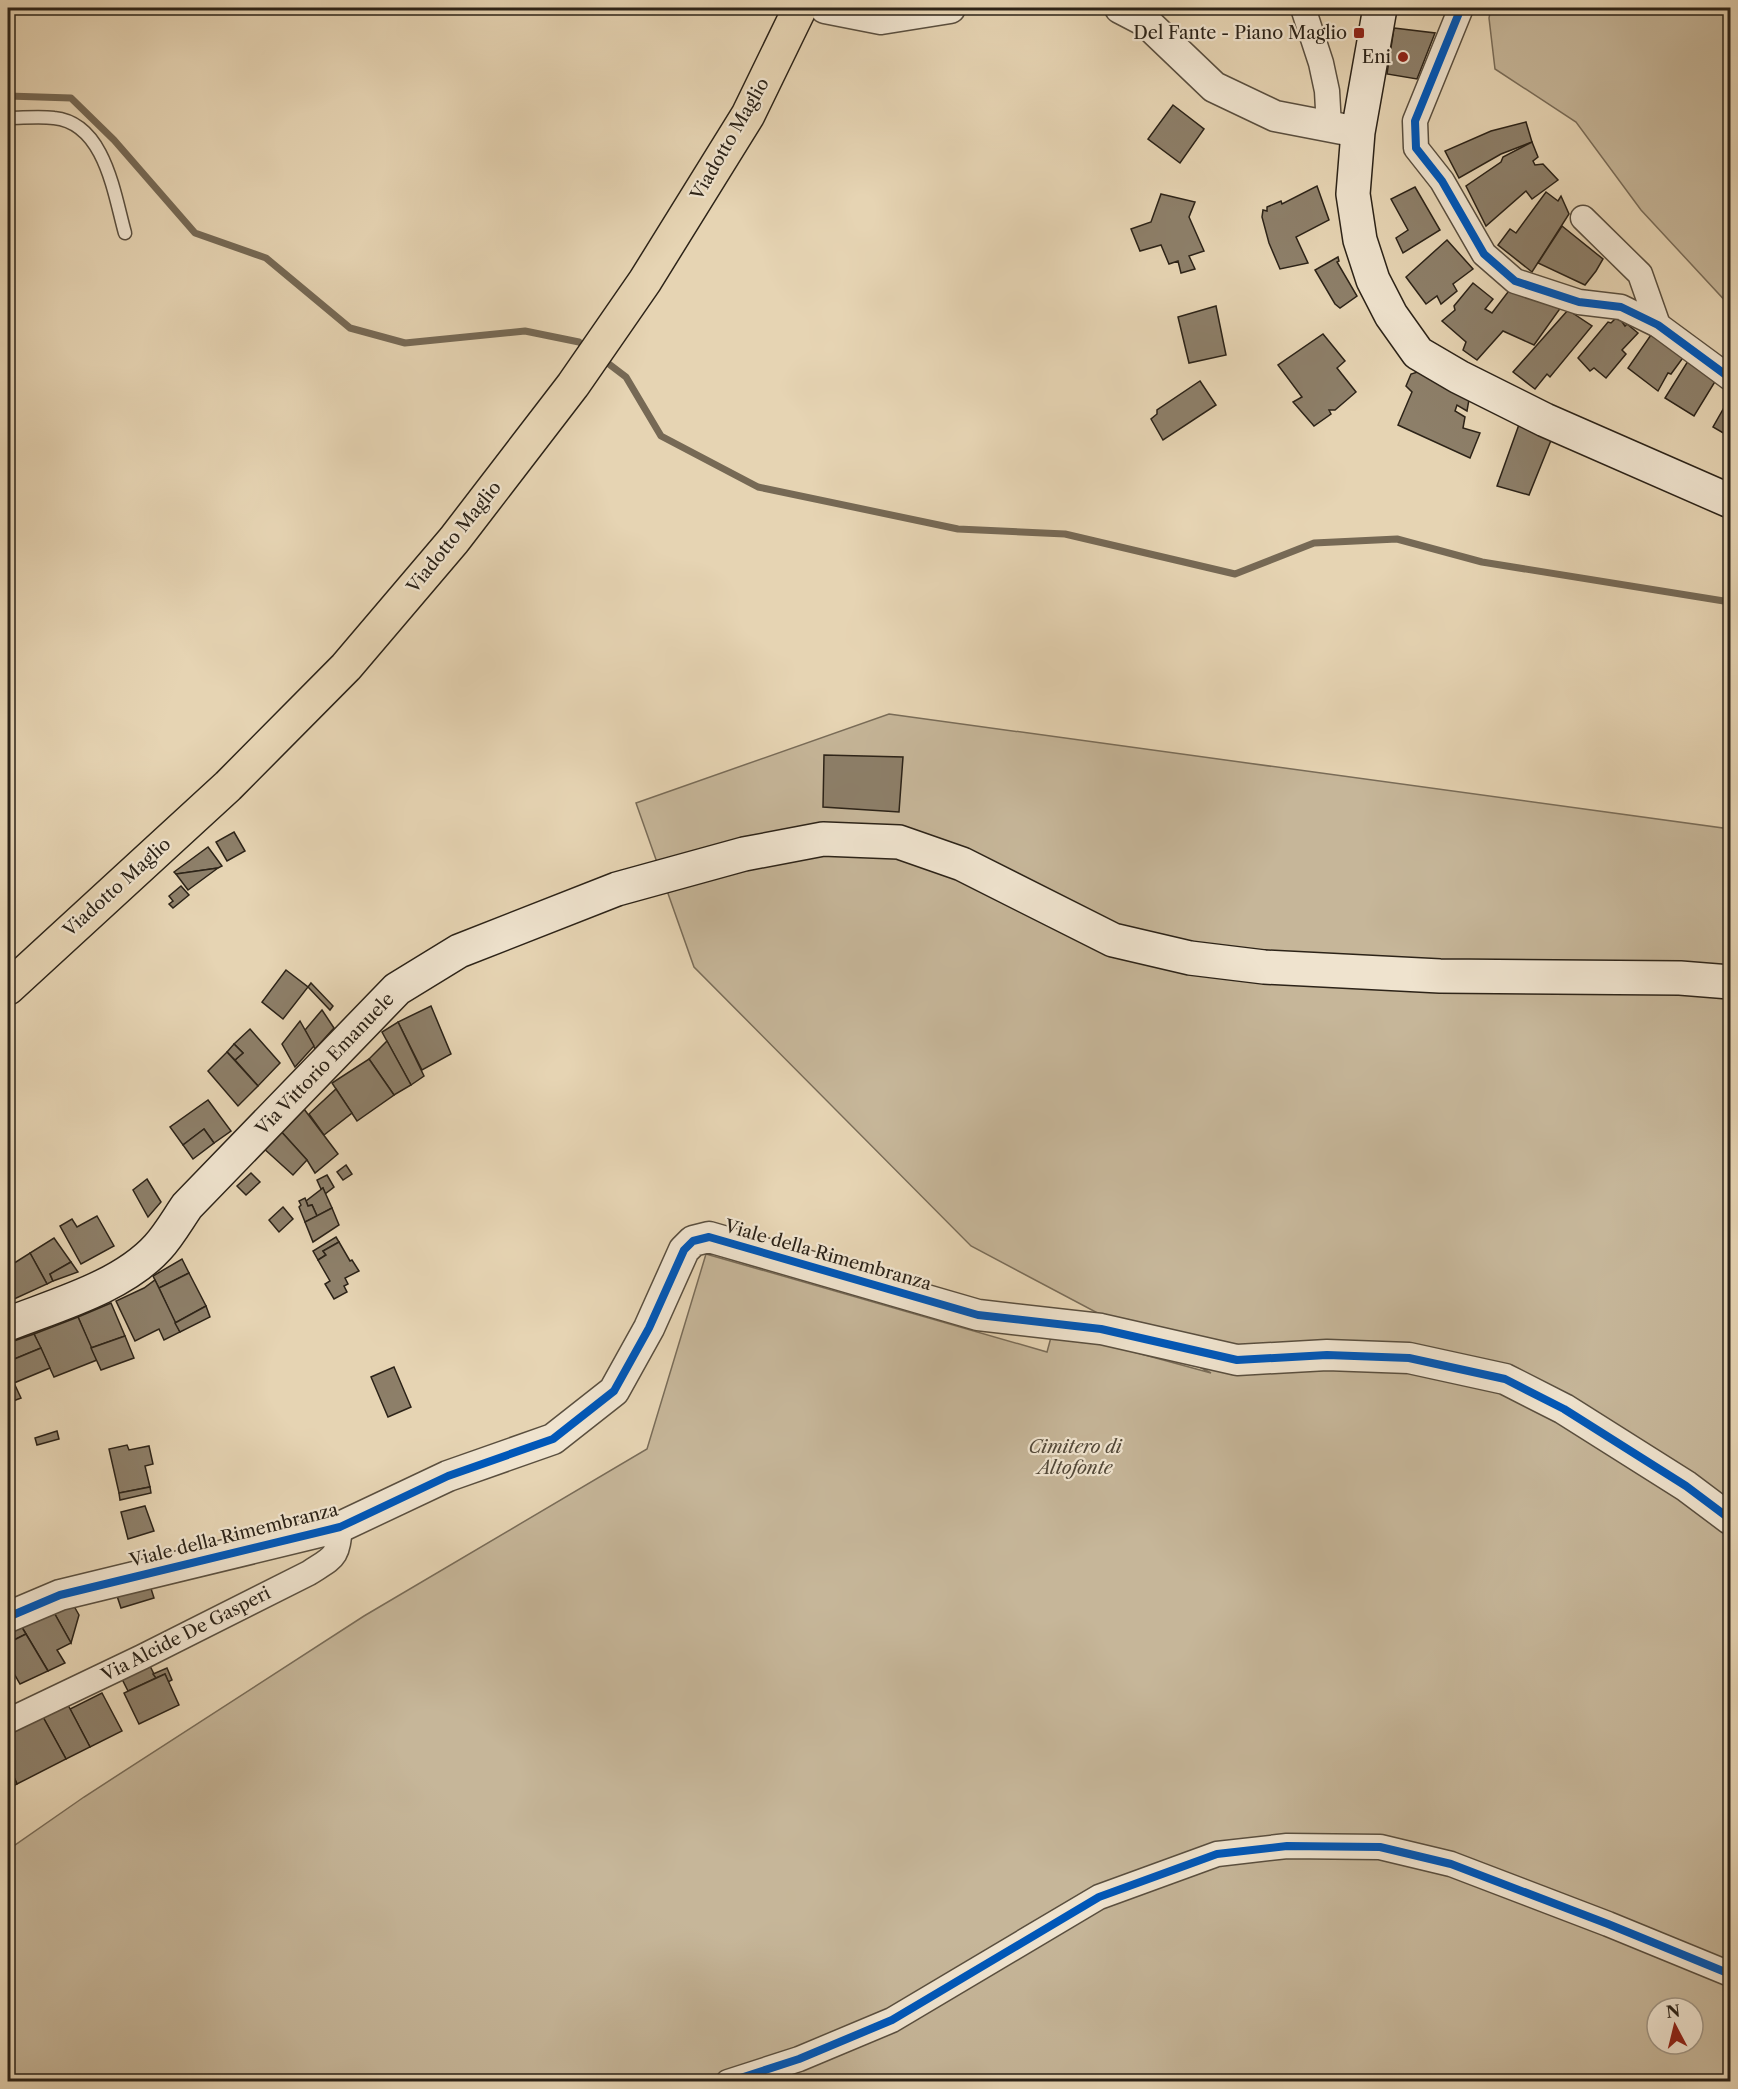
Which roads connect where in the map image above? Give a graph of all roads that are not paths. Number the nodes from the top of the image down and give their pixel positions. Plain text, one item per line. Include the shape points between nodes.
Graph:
1 (800, 8) edge
2 (825, 8) edge
3 (950, 8) edge
4 (1120, 8) edge
5 (1303, 8) edge
6 (1380, 8) edge
7 (1461, 8) edge
8 (8, 118) edge
9 (1343, 129) junction
10 (1583, 218) dead end
11 (125, 233) dead end
12 (1658, 325) junction
13 (1731, 378) edge
14 (1731, 501) edge
15 (1731, 982) edge
16 (8, 988) edge
17 (8, 1324) edge
18 (1731, 1519) edge
19 (340, 1527) junction
20 (8, 1617) edge
21 (8, 1721) edge
22 (1731, 1974) edge
23 (728, 2082) edge

1 - 16 main road, Viadotto Maglio via 748,115 645,281 573,384 454,540 346,667 228,786
2 - 3 street via 881,19
4 - 9 street via 1145,21 1214,87 1275,116
5 - 9 street via 1327,91
6 - 9 main road
7 - 12 street via 1415,121 1416,148 1442,181 1484,254 1515,281 1579,302 1621,307
8 - 11 lane via 56,118 74,125 93,140 105,160
9 - 14 main road via 1360,240 1391,315 1418,352 1545,420
10 - 12 street via 1640,274
12 - 13 street
15 - 17 main road, Via Vittorio Emanuele via 1440,976 1264,967 1190,958 1113,940 962,864 898,842 823,839 744,854 617,889 459,951 397,989 187,1206 159,1247 143,1261 75,1299
18 - 19 street, Viale della Rimembranza via 1564,1408 1505,1379 1409,1358 1327,1355 1237,1360 1101,1329 978,1315 709,1237 693,1241 684,1250 649,1328 614,1391 553,1438 448,1476
19 - 20 street, Viale della Rimembranza via 60,1595
19 - 21 street, Via Alcide De Gasperi via 334,1557 309,1574
22 - 23 street via 1451,1864 1380,1847 1287,1846 1217,1854 1099,1897 892,2020 799,2059

